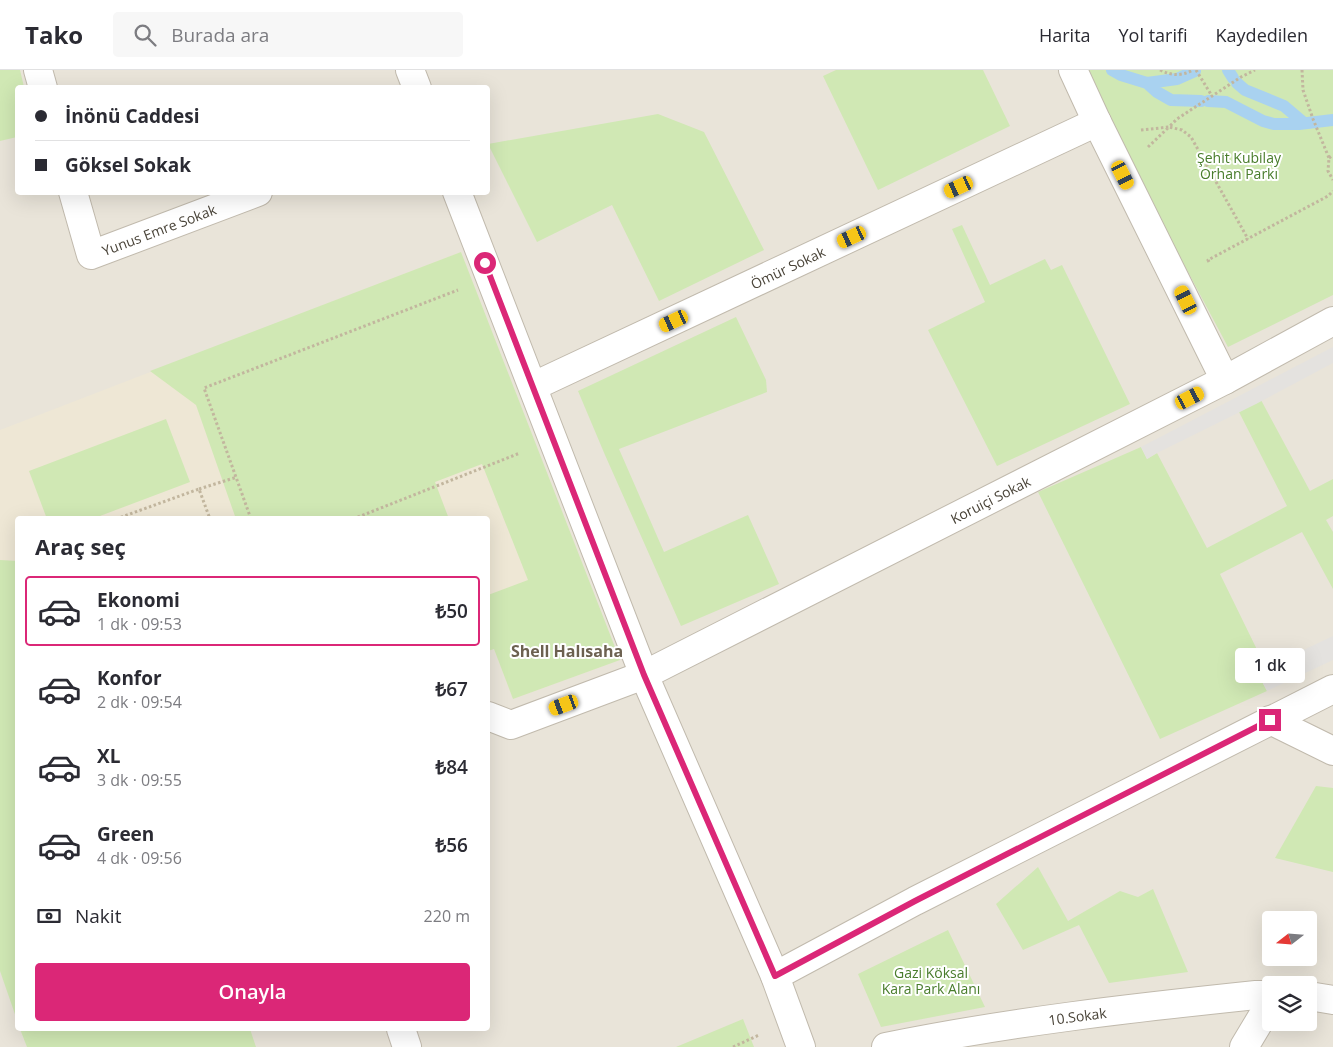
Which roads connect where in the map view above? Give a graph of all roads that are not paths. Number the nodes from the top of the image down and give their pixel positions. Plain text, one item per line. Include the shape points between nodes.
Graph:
1 (38, 70) edge
2 (410, 70) edge
3 (1073, 70) edge
4 (42, 85) edge
5 (416, 85) edge
6 (1097, 122) junction
7 (74, 195) edge
8 (250, 195) edge
9 (458, 195) edge
10 (1333, 321) edge
11 (1225, 380) junction
12 (534, 386) junction
13 (644, 675) junction
14 (1333, 689) edge
15 (490, 717) edge
16 (1270, 720) junction
17 (1333, 751) edge
18 (775, 976) junction
19 (1262, 995) edge
20 (1317, 997) edge
21 (1333, 1000) edge
22 (1262, 1017) edge
23 (402, 1031) edge
24 (407, 1047) edge
25 (800, 1047) edge
26 (886, 1047) edge
27 (1244, 1047) edge

1 - 4 street
2 - 5 street
3 - 6 street
6 - 11 street
6 - 12 street, Ömür Sokak
7 - 8 street, Yunus Emre Sokak via 91,255
9 - 12 street
10 - 11 street, Koruiçi Sokak
11 - 13 street, Koruiçi Sokak
12 - 13 street
13 - 15 street, Koruiçi Sokak via 511,725
13 - 18 street
14 - 16 street
16 - 17 street
16 - 18 street via 923,896
18 - 25 street
19 - 26 street, 10.Sokak via 1155,1005 943,1035
20 - 21 street
22 - 27 street
23 - 24 street

